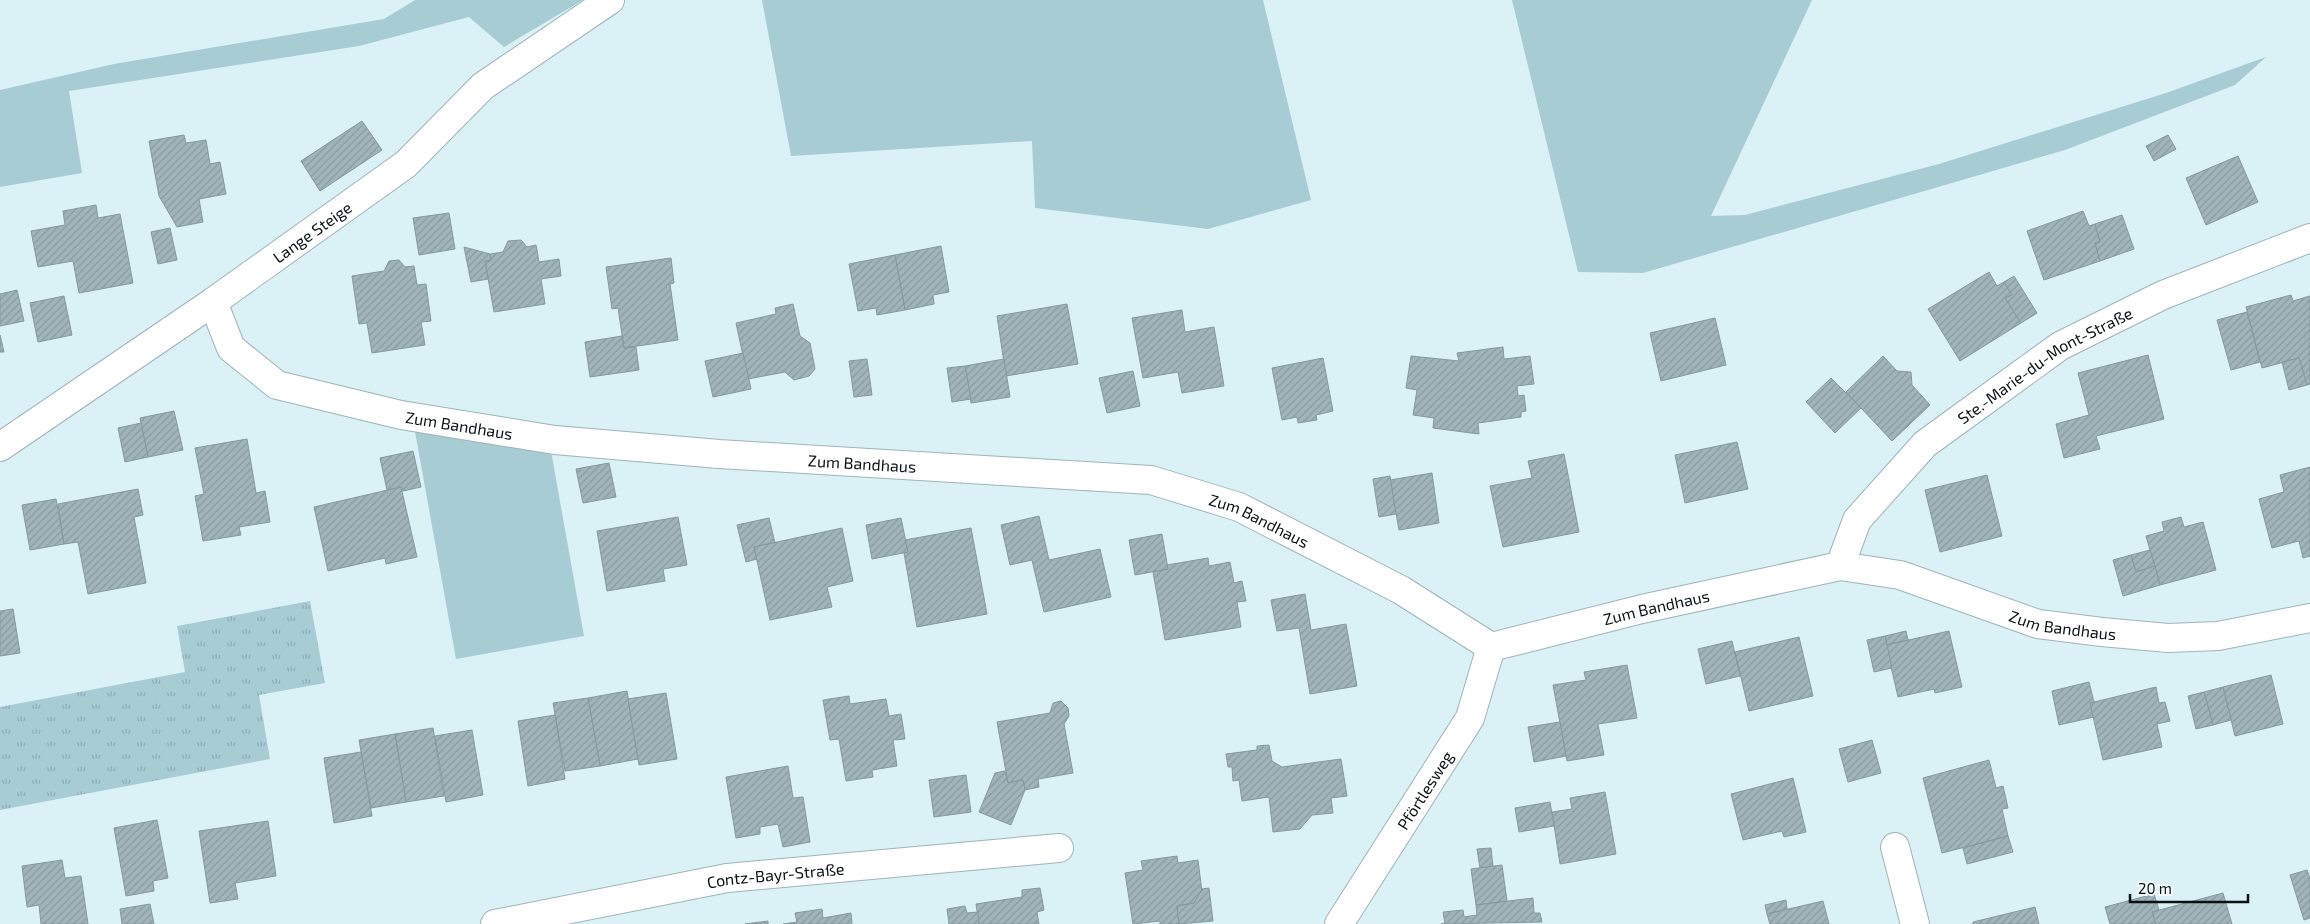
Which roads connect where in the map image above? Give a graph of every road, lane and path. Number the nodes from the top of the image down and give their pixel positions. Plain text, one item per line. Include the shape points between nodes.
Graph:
1 (610, 0) edge
2 (2310, 238) edge
3 (213, 302) junction
4 (0, 447) edge
5 (1840, 566) junction
6 (2310, 618) edge
7 (1491, 648) junction
8 (1896, 847) dead end
9 (1059, 848) dead end
10 (495, 924) edge
11 (1339, 924) edge
12 (1915, 924) edge

1 - 3 street, Lange Steige via 483,86 406,164
2 - 5 street, Ste.-Marie-du-Mont-Straße via 2163,295 2060,346 1925,444 1857,520
3 - 4 street, Lange Steige
3 - 7 street, Zum Bandhaus via 231,348 277,385 401,415 555,440 718,454 1150,480 1247,512 1401,590
5 - 6 street, Zum Bandhaus via 1900,575 2038,624 2102,632 2168,638 2218,636
5 - 7 street, Zum Bandhaus via 1642,609
7 - 11 street, Pförtlesweg via 1470,718
8 - 12 street
9 - 10 street, Contz-Bayr-Straße via 727,878

